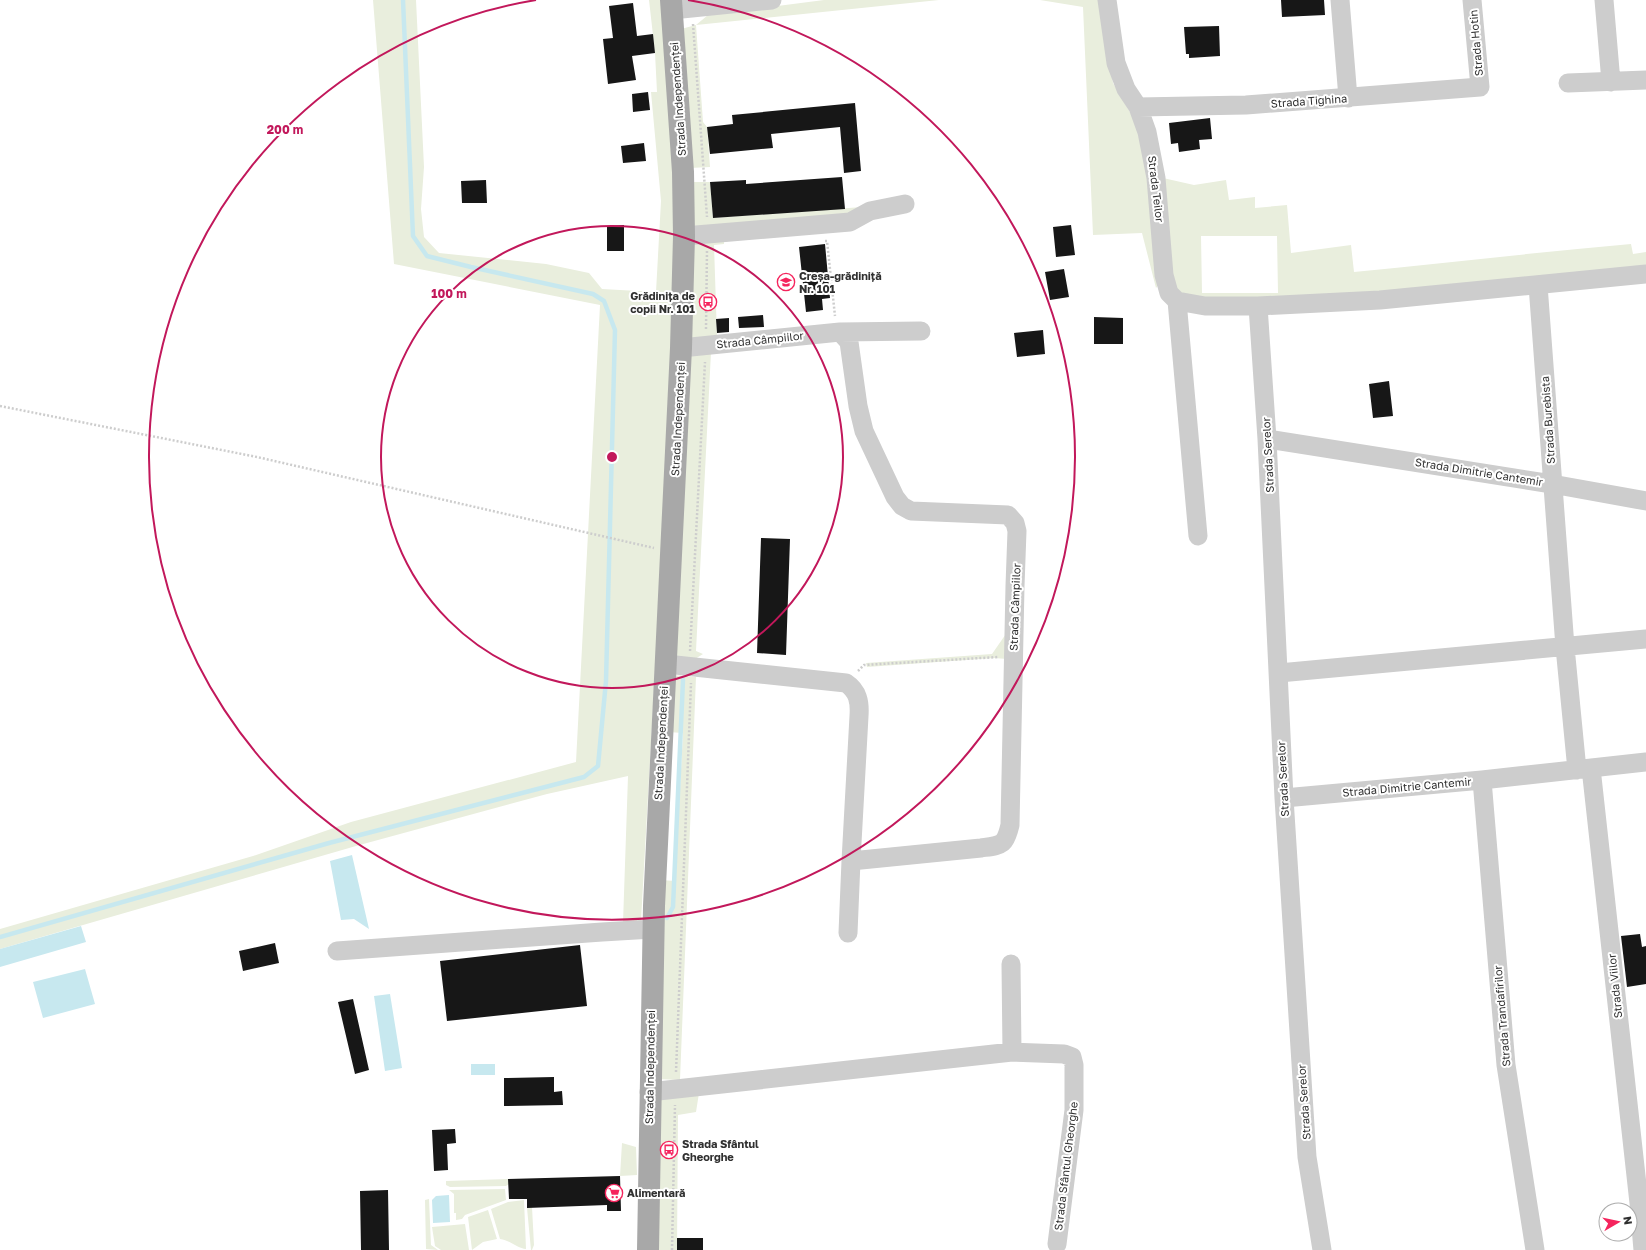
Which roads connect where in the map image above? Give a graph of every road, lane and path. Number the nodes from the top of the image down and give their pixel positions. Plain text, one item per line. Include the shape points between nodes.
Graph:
1 (772, 0) edge
2 (1107, 0) edge
3 (1340, 0) edge
4 (1472, 0) edge
5 (1604, 0) edge
6 (678, 6) edge
7 (1646, 80) edge
8 (1611, 82) junction
9 (1568, 83) dead end
10 (1480, 87) joint
11 (1348, 98) junction
12 (1138, 107) junction
13 (905, 204) dead end
14 (708, 235) junction
15 (684, 236) junction
16 (819, 242) dead end
17 (1646, 274) edge
18 (1538, 285) junction
19 (1177, 301) junction
20 (1258, 306) junction
21 (921, 331) dead end
22 (840, 332) junction
23 (705, 346) junction
24 (681, 348) junction
25 (0, 406) edge
26 (1267, 439) junction
27 (1552, 484) junction
28 (1646, 501) edge
29 (1198, 536) dead end
30 (671, 552) junction
31 (1646, 639) edge
32 (1565, 647) junction
33 (1013, 658) junction
34 (666, 664) junction
35 (691, 666) junction
36 (1279, 673) junction
37 (846, 683) junction
38 (1646, 762) edge
39 (1584, 769) junction
40 (1482, 780) junction
41 (1284, 798) junction
42 (851, 861) junction
43 (653, 929) junction
44 (848, 933) dead end
45 (338, 951) dead end
46 (1011, 964) dead end
47 (1012, 1052) junction
48 (676, 1089) junction
49 (649, 1092) junction
50 (1643, 1202) edge
51 (1057, 1244) dead end
52 (648, 1250) edge
53 (672, 1250) edge
54 (1322, 1250) edge
55 (1535, 1250) edge
56 (1643, 1250) edge

1 - 6 street
2 - 12 street, Strada Teilor via 1116,63 1126,89
3 - 11 street
4 - 10 street, Strada Hotin
5 - 8 street
6 - 14 path via 704,171
6 - 15 main road, Strada Independenței
7 - 8 street
8 - 9 street
10 - 11 street, Strada Tighina
11 - 12 street, Strada Tighina via 1246,105
12 - 19 street, Strada Teilor via 1147,132 1156,178 1164,276 1169,293
13 - 14 street via 870,211 850,222
14 - 15 street
14 - 23 path
15 - 24 main road, Strada Independenței
16 - 22 path via 826,241 833,312
17 - 18 street
18 - 20 street via 1380,300
18 - 27 street, Strada Burebista
19 - 20 street via 1205,306
19 - 29 street
20 - 26 street, Strada Serelor
21 - 22 street, Strada Câmpiilor
22 - 23 street, Strada Câmpiilor
22 - 33 street, Strada Câmpiilor via 849,342 864,431 895,497 902,506 911,510 1008,515 1015,523 1017,531
23 - 24 street, Strada Câmpiilor
23 - 35 path
24 - 30 main road, Strada Independenței
25 - 30 path via 257,457
26 - 27 street, Strada Dimitrie Cantemir
26 - 36 street, Strada Serelor
27 - 28 street
27 - 32 street, Strada Dimitrie Cantemir
30 - 34 main road, Strada Independenței
31 - 32 street
32 - 36 street
32 - 39 street, Strada Dimitrie Cantemir
33 - 37 path via 992,656 864,665
33 - 42 street, Strada Câmpiilor via 1010,825 1007,839 1000,845 981,848
34 - 35 street
34 - 43 main road, Strada Independenței
35 - 37 street
35 - 48 path
36 - 41 street, Strada Serelor
37 - 42 street via 853,687 860,703
38 - 39 street, Strada Dimitrie Cantemir
39 - 40 street, Strada Dimitrie Cantemir
39 - 50 street, Strada Viilor
40 - 41 street, Strada Dimitrie Cantemir
40 - 55 street, Strada Trandafirilor via 1506,1065
41 - 54 street, Strada Serelor via 1307,1157
42 - 44 street
43 - 45 street
43 - 49 main road, Strada Independenței
46 - 47 street
47 - 48 street, Strada Sfântul Gheorghe
47 - 51 street, Strada Sfântul Gheorghe via 1064,1054 1072,1057 1074,1065 1074,1110
48 - 49 street, Strada Sfântul Gheorghe
48 - 53 path
49 - 52 main road, Strada Independenței
50 - 56 street, Strada Viilor

